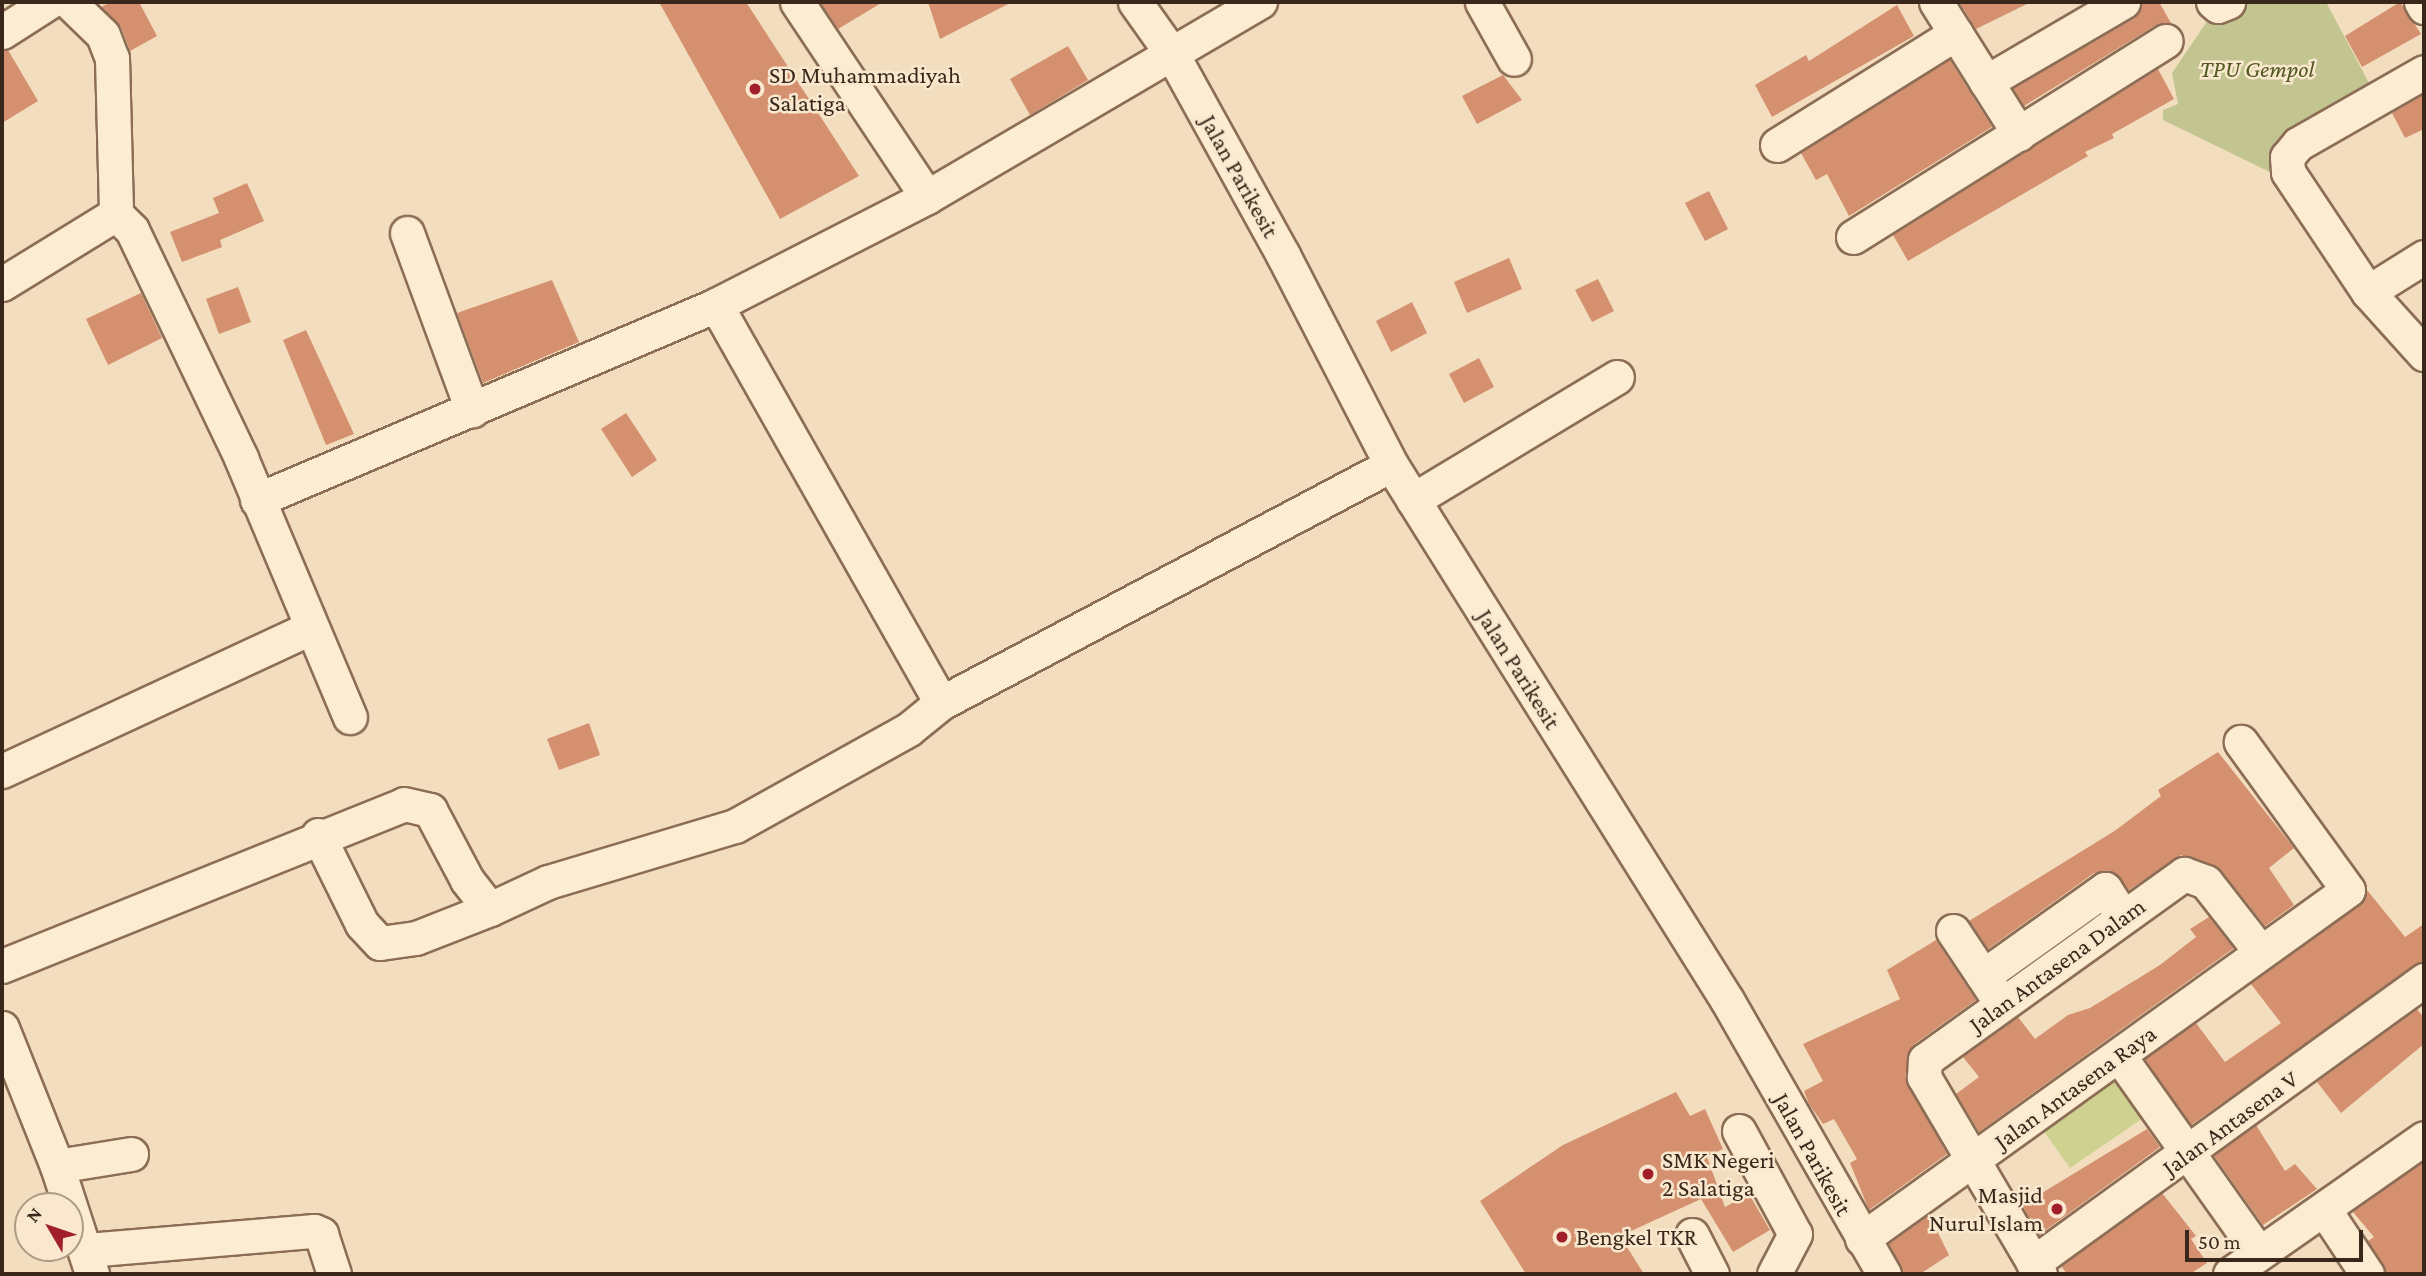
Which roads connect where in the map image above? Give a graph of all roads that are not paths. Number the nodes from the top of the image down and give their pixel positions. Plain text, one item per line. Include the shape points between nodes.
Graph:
1 (49, 2) edge
2 (69, 2) edge
3 (797, 2) edge
4 (1135, 2) edge
5 (1260, 2) edge
6 (1482, 2) edge
7 (1936, 2) edge
8 (2123, 2) edge
9 (2421, 2) edge
10 (2424, 7) edge
11 (2, 32) edge
12 (1956, 33) junction
13 (2166, 41) dead end
14 (1172, 54) junction
15 (1514, 59) dead end
16 (2424, 72) edge
17 (1986, 82) junction
18 (2019, 134) junction
19 (1777, 145) dead end
20 (927, 197) junction
21 (116, 214) junction
22 (407, 233) dead end
23 (1853, 237) dead end
24 (2424, 257) edge
25 (2, 284) edge
26 (2368, 292) junction
27 (716, 305) junction
28 (2424, 354) edge
29 (1617, 377) dead end
30 (472, 411) junction
31 (1391, 465) junction
32 (257, 500) junction
33 (1413, 500) junction
34 (309, 629) junction
35 (941, 703) junction
36 (350, 717) dead end
37 (2241, 742) dead end
38 (2, 771) edge
39 (318, 835) junction
40 (490, 909) junction
41 (2123, 917) junction
42 (1953, 931) dead end
43 (2273, 942) junction
44 (2, 966) edge
45 (1983, 976) junction
46 (2424, 980) edge
47 (2003, 1005) junction
48 (2, 1028) edge
49 (2120, 1057) junction
50 (1739, 1132) dead end
51 (2424, 1138) edge
52 (131, 1154) dead end
53 (2189, 1154) junction
54 (1975, 1159) junction
55 (57, 1166) junction
56 (2324, 1209) junction
57 (1692, 1235) dead end
58 (1862, 1239) junction
59 (2259, 1253) junction
60 (90, 1262) edge
61 (2037, 1269) edge
62 (334, 1274) edge
63 (1712, 1274) edge
64 (1774, 1274) edge
65 (1884, 1274) edge
66 (2230, 1274) edge
67 (2367, 1274) edge

1 - 11 street
2 - 21 street via 103,35 112,58
3 - 20 street
4 - 14 street, Jalan Parikesit
5 - 14 street
6 - 15 street
7 - 12 street
8 - 17 street
9 - 10 street
12 - 17 street
12 - 19 street
13 - 18 street
14 - 20 street
14 - 31 street, Jalan Parikesit
16 - 26 street via 2298,144 2287,157 2288,172
17 - 18 street
18 - 23 street
20 - 27 street
21 - 25 street
21 - 32 street via 146,257
22 - 30 street
24 - 26 street
26 - 28 street
27 - 30 street
27 - 35 street
29 - 33 street
30 - 32 street
31 - 33 street, Jalan Parikesit
31 - 35 street
32 - 34 street
33 - 58 street, Jalan Parikesit via 1727,1000
34 - 36 street
34 - 38 street
35 - 40 street via 909,729 735,826 548,882
37 - 43 street, Jalan Antasena Raya via 2348,890
39 - 40 street via 390,807 417,804 438,820 467,880
39 - 40 street via 362,924 380,943 416,938
39 - 44 street
41 - 43 street, Jalan Antasena Dalam via 2184,874 2206,882
41 - 45 street via 2105,888
41 - 47 street, Jalan Antasena Dalam
42 - 45 street
43 - 49 street, Jalan Antasena Raya
45 - 47 street
46 - 53 street, Jalan Antasena V
47 - 54 street, Jalan Antasena Dalam via 1931,1072
48 - 55 street
49 - 53 street
49 - 54 street, Jalan Antasena Raya
50 - 64 street via 1795,1234
51 - 56 street
52 - 55 street
53 - 59 street
53 - 61 street, Jalan Antasena V
54 - 58 street, Jalan Antasena Raya
54 - 61 street
55 - 60 street
56 - 59 street
56 - 67 street
57 - 63 street
58 - 65 street, Jalan Parikesit
59 - 66 street
60 - 62 street via 314,1231 321,1234

